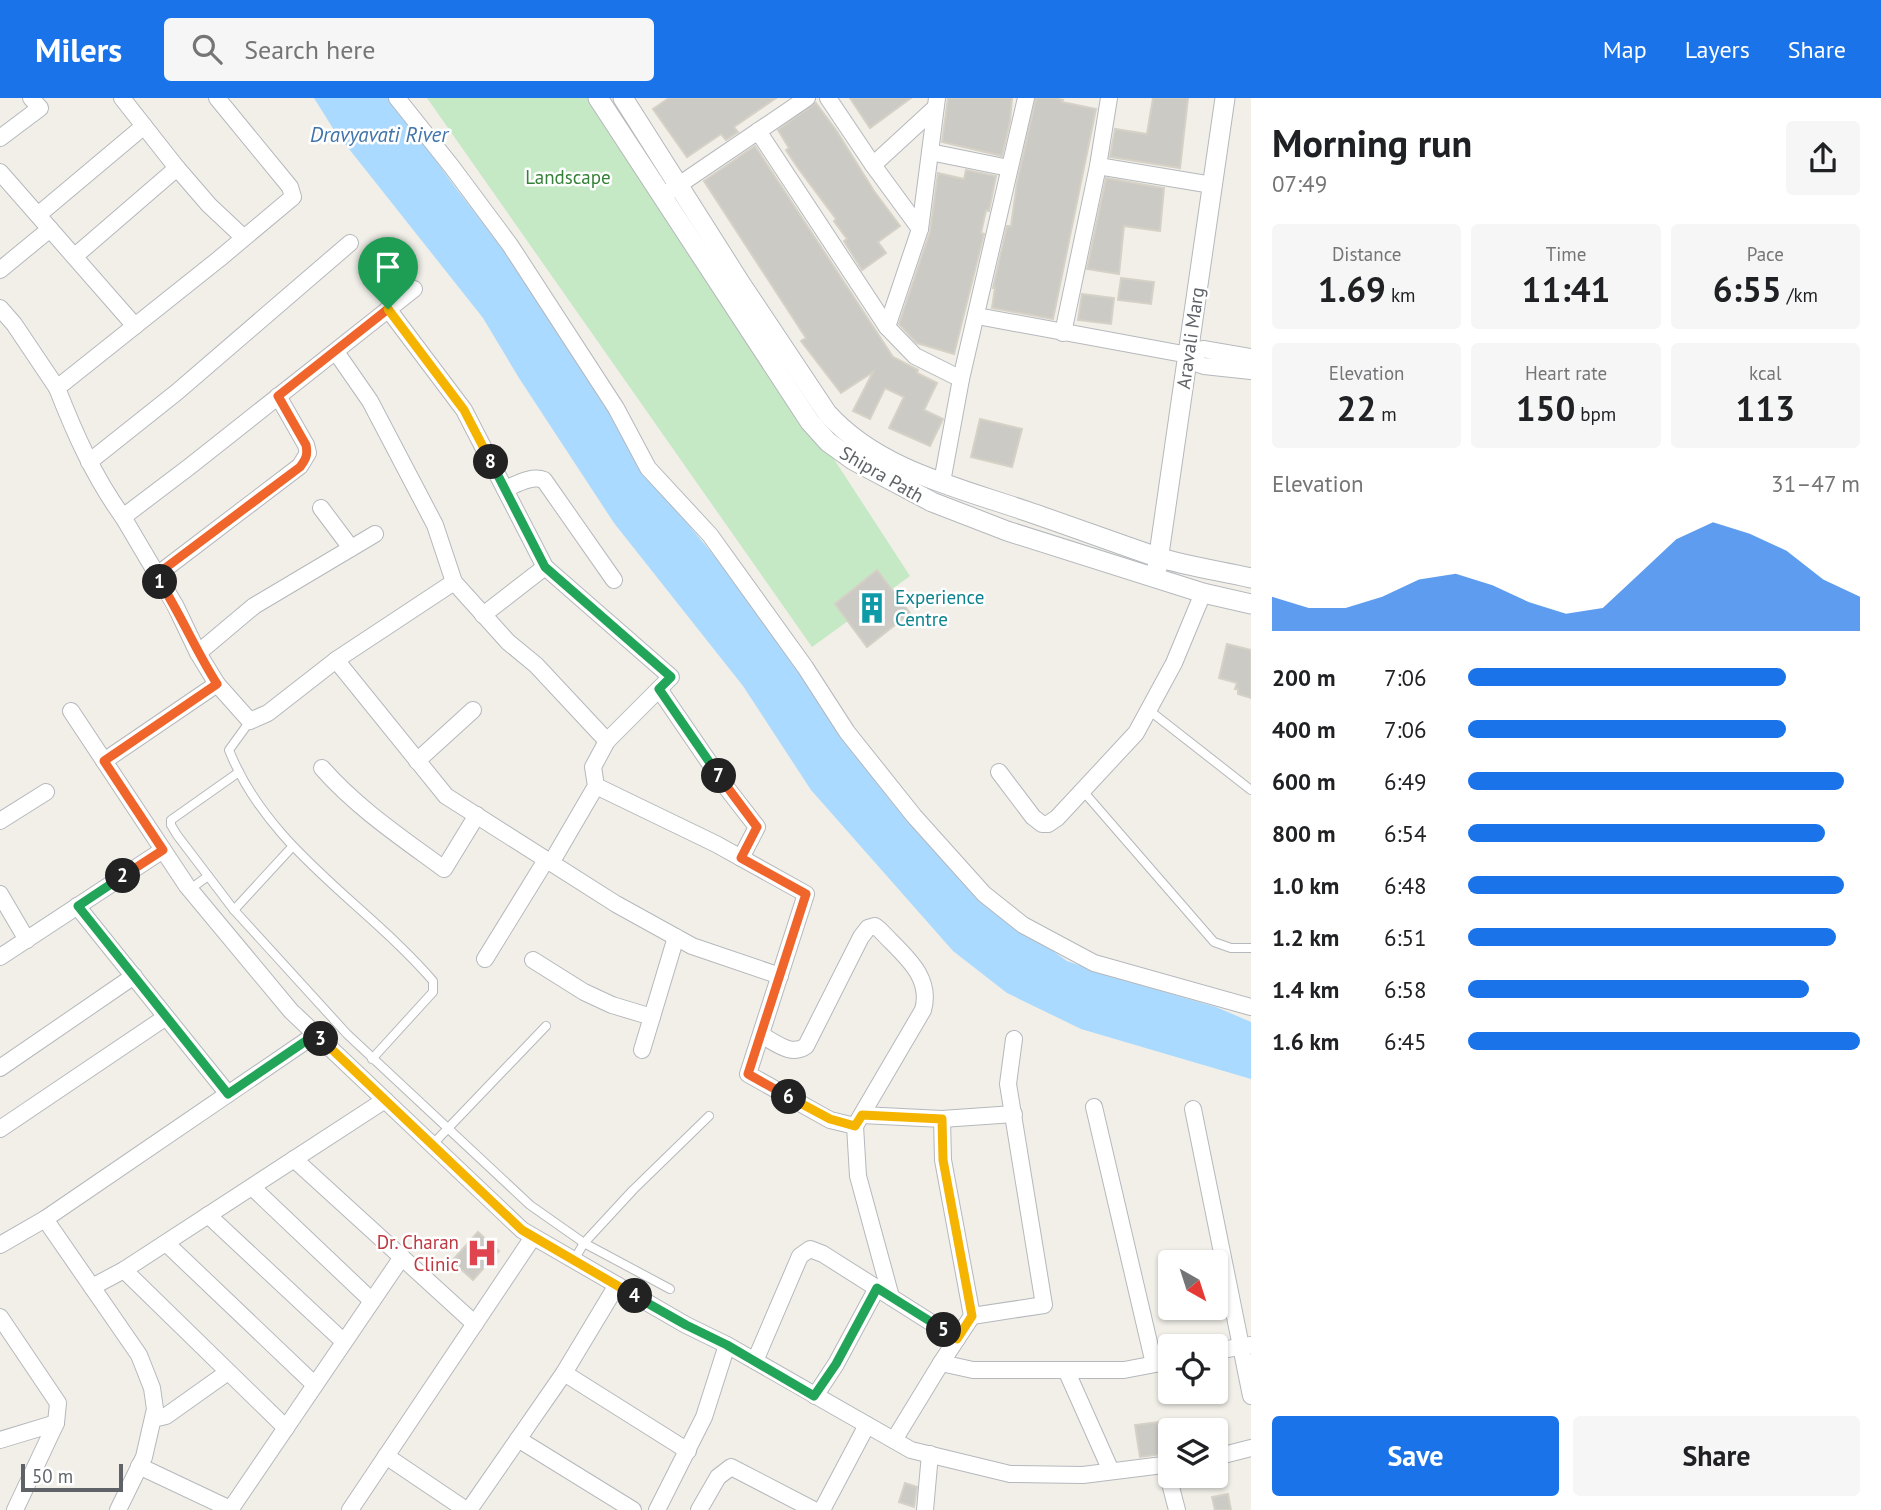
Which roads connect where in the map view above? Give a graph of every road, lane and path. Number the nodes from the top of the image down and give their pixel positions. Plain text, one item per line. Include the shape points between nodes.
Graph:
1 (122, 98) edge
2 (217, 98) edge
3 (397, 98) edge
4 (598, 98) edge
5 (807, 98) edge
6 (828, 98) edge
7 (1027, 98) edge
8 (1109, 98) edge
9 (1226, 98) edge
10 (629, 100) edge
11 (41, 102) edge
12 (936, 103) edge
13 (144, 126) junction
14 (758, 131) junction
15 (0, 138) edge
16 (930, 152) junction
17 (873, 165) junction
18 (1098, 166) junction
19 (177, 168) junction
20 (1009, 168) junction
21 (0, 172) edge
22 (1212, 184) junction
23 (679, 185) junction
24 (662, 198) junction
25 (38, 215) junction
26 (50, 229) junction
27 (920, 229) junction
28 (243, 237) junction
29 (351, 243) dead end
30 (75, 256) junction
31 (0, 270) edge
32 (414, 289) dead end
33 (0, 308) edge
34 (388, 309) junction
35 (977, 316) junction
36 (135, 326) junction
37 (887, 327) junction
38 (1063, 333) junction
39 (336, 352) junction
40 (1191, 355) junction
41 (1251, 357) edge
42 (1251, 371) edge
43 (961, 379) junction
44 (57, 388) junction
45 (278, 396) junction
46 (89, 462) junction
47 (942, 482) junction
48 (505, 489) junction
49 (321, 508) dead end
50 (123, 517) junction
51 (375, 534) dead end
52 (351, 548) junction
53 (1160, 557) junction
54 (545, 567) junction
55 (156, 575) junction
56 (1154, 578) junction
57 (1251, 578) edge
58 (614, 580) dead end
59 (454, 582) junction
60 (1203, 593) junction
61 (1251, 604) edge
62 (483, 615) junction
63 (198, 653) junction
64 (336, 660) junction
65 (217, 684) junction
66 (659, 689) junction
67 (472, 710) dead end
68 (71, 711) dead end
69 (1150, 711) junction
70 (250, 721) junction
71 (607, 741) junction
72 (104, 761) junction
73 (417, 761) junction
74 (323, 768) dead end
75 (239, 772) junction
76 (999, 772) dead end
77 (596, 786) junction
78 (1251, 790) edge
79 (1083, 791) junction
80 (46, 792) dead end
81 (477, 815) junction
82 (0, 821) edge
83 (292, 847) junction
84 (163, 850) junction
85 (741, 858) junction
86 (548, 862) junction
87 (208, 876) junction
88 (190, 890) junction
89 (0, 894) edge
90 (78, 906) junction
91 (234, 910) junction
92 (676, 937) junction
93 (27, 940) junction
94 (1251, 948) edge
95 (0, 957) edge
96 (485, 959) dead end
97 (533, 960) dead end
98 (134, 976) junction
99 (780, 976) junction
100 (1251, 1007) edge
101 (166, 1017) junction
102 (652, 1017) junction
103 (545, 1026) dead end
104 (316, 1034) junction
105 (761, 1035) junction
106 (1014, 1039) dead end
107 (642, 1050) dead end
108 (372, 1059) junction
109 (0, 1068) edge
110 (228, 1094) junction
111 (385, 1100) junction
112 (1094, 1107) dead end
113 (1193, 1109) dead end
114 (1014, 1115) junction
115 (709, 1116) dead end
116 (942, 1119) junction
117 (859, 1120) junction
118 (0, 1129) edge
119 (449, 1129) junction
120 (432, 1145) junction
121 (294, 1159) junction
122 (252, 1187) junction
123 (208, 1215) junction
124 (45, 1219) junction
125 (533, 1237) junction
126 (166, 1243) junction
127 (584, 1243) junction
128 (0, 1245) edge
129 (402, 1257) junction
130 (574, 1260) junction
131 (124, 1270) junction
132 (617, 1285) junction
133 (92, 1287) junction
134 (670, 1289) dead end
135 (884, 1293) junction
136 (372, 1301) junction
137 (972, 1316) junction
138 (0, 1317) edge
139 (475, 1324) junction
140 (15, 1339) junction
141 (957, 1339) junction
142 (344, 1342) junction
143 (727, 1345) junction
144 (1246, 1346) edge
145 (0, 1348) edge
146 (1228, 1350) edge
147 (755, 1361) junction
148 (940, 1363) junction
149 (1158, 1363) edge
150 (1154, 1364) junction
151 (1066, 1370) junction
152 (228, 1372) junction
153 (564, 1373) junction
154 (315, 1385) junction
155 (814, 1396) junction
156 (1251, 1396) edge
157 (153, 1419) junction
158 (56, 1423) junction
159 (866, 1425) junction
160 (286, 1428) junction
161 (518, 1439) junction
162 (0, 1440) edge
163 (894, 1440) junction
164 (1251, 1448) edge
165 (688, 1451) junction
166 (930, 1454) junction
167 (1228, 1454) edge
168 (386, 1456) junction
169 (1158, 1465) edge
170 (139, 1466) junction
171 (1111, 1471) junction
172 (1173, 1488) edge
173 (16, 1510) edge
174 (118, 1510) edge
175 (230, 1510) edge
176 (350, 1510) edge
177 (467, 1510) edge
178 (633, 1510) edge
179 (657, 1510) edge
180 (699, 1510) edge
181 (814, 1510) edge
182 (822, 1510) edge
183 (925, 1510) edge
184 (1177, 1510) edge

1 - 13 street
2 - 28 street via 292,192 291,201
3 - 100 street via 510,245 616,408 648,468 710,535 847,732 984,894 1023,925 1094,963
4 - 24 street, Shipra Path
5 - 14 street
6 - 17 street
7 - 20 street
8 - 18 street
9 - 22 street, Aravali Marg
10 - 23 street, Shipra Path
11 - 15 street
12 - 16 street
12 - 17 street
13 - 19 street
13 - 25 street
14 - 23 street
14 - 37 street
16 - 20 street
16 - 27 street
17 - 27 street
18 - 22 street
18 - 38 street
19 - 28 street
19 - 30 street
20 - 35 street
21 - 25 street
22 - 40 street, Aravali Marg
23 - 24 street
23 - 47 street, Shipra Path via 741,285 841,429 902,467
24 - 56 street, Shipra Path via 828,443 932,502
25 - 26 street
26 - 30 street
26 - 31 street
27 - 37 street
28 - 36 street
29 - 46 street
30 - 36 street
32 - 34 street
33 - 44 street
34 - 39 street
34 - 48 street via 464,410
35 - 38 street
35 - 43 street
36 - 44 street
37 - 43 street via 915,356
38 - 40 street
39 - 45 street
39 - 59 street via 370,401 435,525
40 - 41 street via 1203,349
40 - 42 street via 1204,366
40 - 53 street, Aravali Marg
43 - 47 street
44 - 46 street
45 - 50 street
45 - 55 street via 306,445 306,460
46 - 50 street
47 - 53 street, Shipra Path
48 - 54 street
48 - 58 street via 531,479 544,480
49 - 52 street
50 - 55 street
51 - 52 street
52 - 63 street via 254,606
53 - 56 street, Aravali Marg
53 - 57 street, Shipra Path
54 - 62 street
54 - 66 street via 671,677
55 - 63 street
56 - 60 street, Shipra Path
59 - 62 street
59 - 64 street
60 - 61 street, Shipra Path
60 - 69 street
62 - 71 street
63 - 65 street
64 - 70 street via 268,713
64 - 73 street
65 - 70 street
65 - 72 street
66 - 71 street
66 - 85 street via 757,827
67 - 73 street
68 - 72 street
69 - 78 lane
69 - 79 street
70 - 75 lane via 229,750
71 - 77 street via 593,767
72 - 84 street
73 - 81 street via 446,796
74 - 81 street via 372,814 444,869
75 - 83 lane
75 - 87 lane via 171,820
76 - 79 street via 1042,824 1057,818
77 - 85 street
77 - 86 street
79 - 94 lane via 1214,942
80 - 82 street
81 - 86 street
83 - 91 lane
83 - 108 lane via 412,956 433,981 433,992
84 - 88 street
84 - 90 street
85 - 99 street via 806,894
86 - 92 street
86 - 96 street
87 - 88 lane
87 - 91 lane
88 - 104 street via 291,1011
89 - 93 street
90 - 93 street
90 - 98 street
91 - 108 lane
92 - 99 street
92 - 102 street
93 - 95 street
97 - 102 street via 593,996
98 - 101 street
98 - 109 street
99 - 105 street
101 - 110 street
101 - 118 street
102 - 107 street
103 - 119 lane
104 - 110 street
104 - 111 street
105 - 117 street via 748,1074 830,1119
105 - 117 street via 792,1051 806,1046 861,937 868,928 880,930 920,973 926,998
106 - 114 street via 1008,1084
108 - 119 lane
110 - 124 street
111 - 120 street
111 - 121 street
112 - 150 street
113 - 144 street
114 - 116 street
114 - 137 street via 1044,1305
115 - 127 lane
116 - 117 street
116 - 137 street via 943,1160
117 - 135 street via 858,1176
119 - 120 lane
119 - 127 lane via 530,1205
120 - 125 street
121 - 122 street
121 - 129 street
122 - 123 street
122 - 136 street
123 - 126 street
123 - 142 street
124 - 128 street
124 - 133 street
125 - 130 street
125 - 139 street
126 - 131 street
126 - 154 street
127 - 130 lane
127 - 134 lane
129 - 136 street
129 - 139 street
130 - 132 street
131 - 133 street
131 - 152 street
132 - 143 street
132 - 153 street
133 - 157 street via 139,1355 152,1388
135 - 141 street
135 - 147 street via 823,1254 803,1252
135 - 155 street
136 - 142 street
137 - 141 street
138 - 140 street
139 - 168 street
140 - 145 street
140 - 158 street via 58,1403
141 - 148 street
142 - 154 street
143 - 147 street
143 - 165 street via 705,1417
144 - 146 street
144 - 156 street
147 - 155 street
148 - 151 street via 974,1370
148 - 163 street
149 - 150 street
150 - 151 street via 1124,1370
151 - 171 street
152 - 157 street via 166,1416
152 - 160 street
153 - 161 street
153 - 165 street
154 - 160 street
155 - 159 street
157 - 170 street
158 - 162 street
158 - 173 street
159 - 163 street
159 - 182 street
160 - 175 street
161 - 177 street
161 - 178 street
163 - 166 street
164 - 167 street
165 - 179 street
166 - 171 street via 1010,1474
166 - 183 street
168 - 176 street
168 - 177 street
169 - 171 street
170 - 174 street
170 - 175 street
172 - 184 street
180 - 181 street via 718,1476 731,1467

